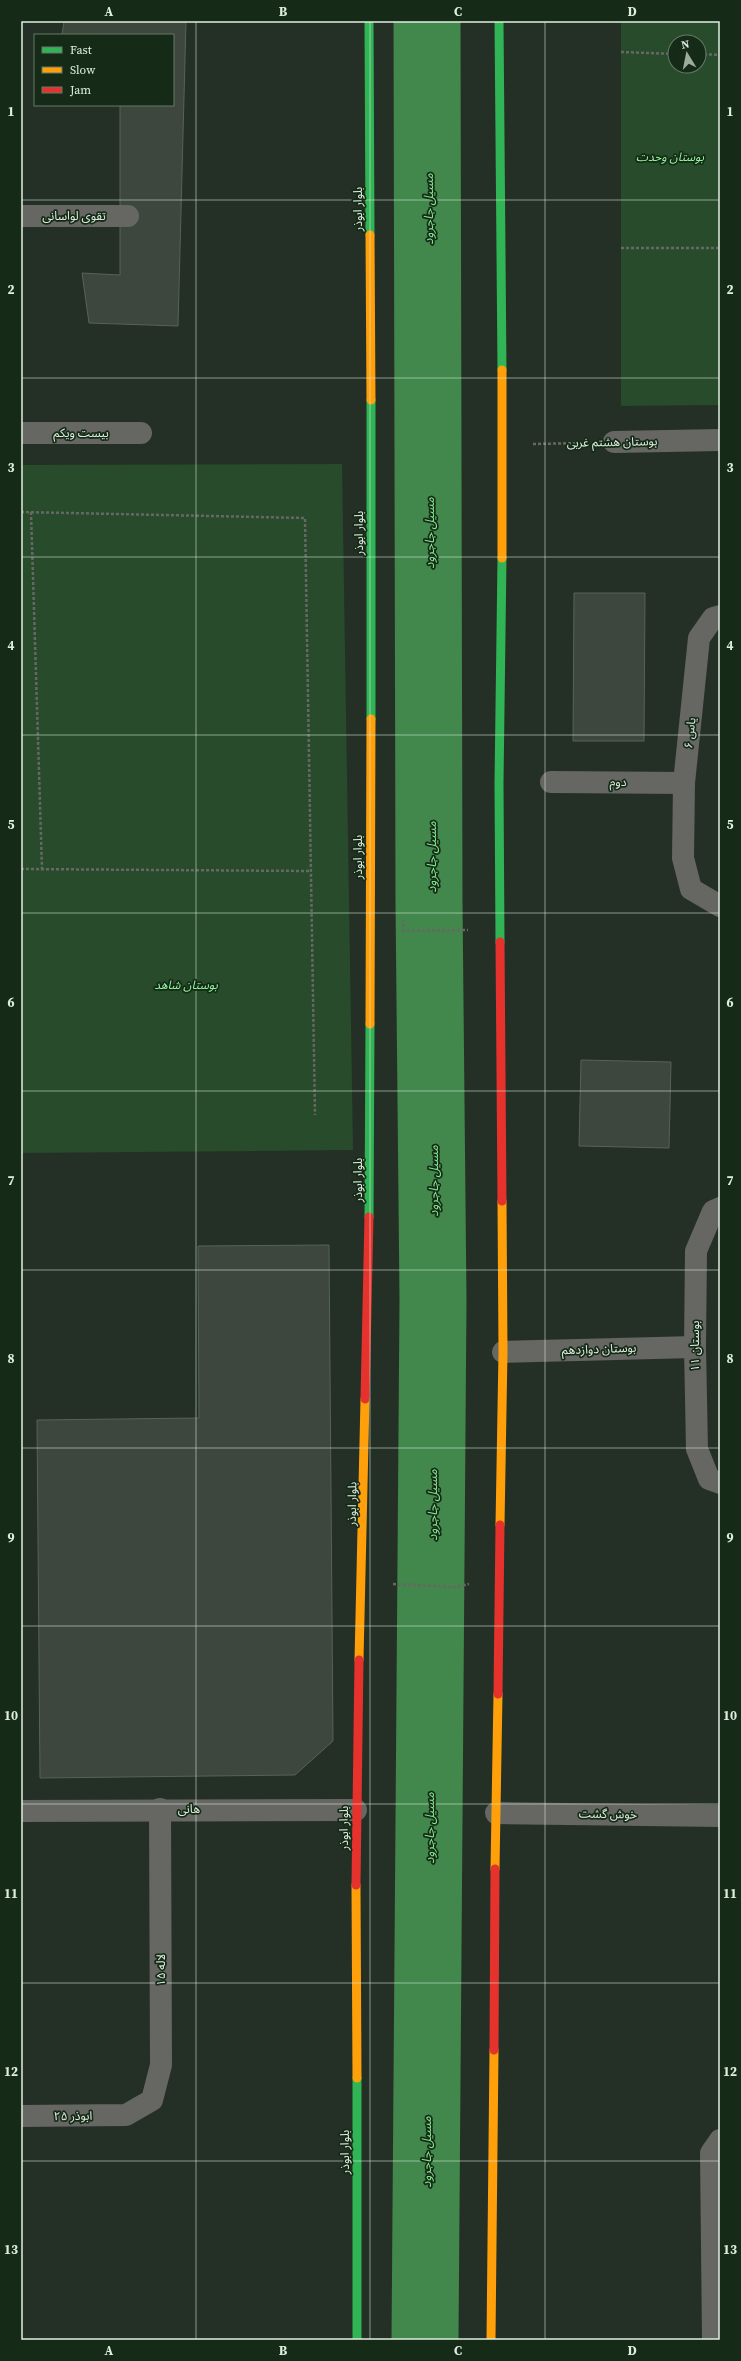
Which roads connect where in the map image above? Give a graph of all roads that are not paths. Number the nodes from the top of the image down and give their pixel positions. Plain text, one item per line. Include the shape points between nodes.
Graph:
1 (369, 21) edge
2 (499, 21) edge
3 (21, 216) edge
4 (128, 216) dead end
5 (21, 433) edge
6 (141, 433) dead end
7 (720, 440) edge
8 (614, 442) road end
9 (720, 616) edge
10 (551, 782) dead end
11 (684, 783) junction
12 (720, 906) edge
13 (720, 1208) edge
14 (695, 1347) junction
15 (503, 1352) junction
16 (720, 1483) edge
17 (160, 1809) junction
18 (356, 1810) junction
19 (21, 1811) edge
20 (496, 1813) junction
21 (720, 1816) edge
22 (126, 2115) joint
23 (21, 2116) edge
24 (720, 2140) edge
25 (357, 2340) edge
26 (491, 2340) edge
27 (713, 2340) edge

1 - 18 main road, بلوار ابوذر via 370,1188
2 - 15 main road via 503,444 499,783
3 - 4 street, تقوی لواسانی
5 - 6 street, بیست ویکم
7 - 8 street, بوستان هشتم غربی
9 - 11 street, یاس ۶ via 713,618 699,638
10 - 11 street, دوم
11 - 12 street, یاس ۶ via 683,858 691,889
13 - 14 street, بوستان ۱۱ via 713,1211 696,1251
14 - 15 street, بوستان دوازدهم
14 - 16 street, بوستان ۱۱ via 697,1449 709,1479
15 - 20 main road
17 - 18 street, هانی
17 - 19 street, هانی
17 - 22 street, لاله ۱۵ via 161,2065 152,2100
18 - 25 main road, بلوار ابوذر
20 - 21 street, خوش گشت
20 - 26 main road
22 - 23 street, ابوذر ۲۵
24 - 27 street via 711,2153

